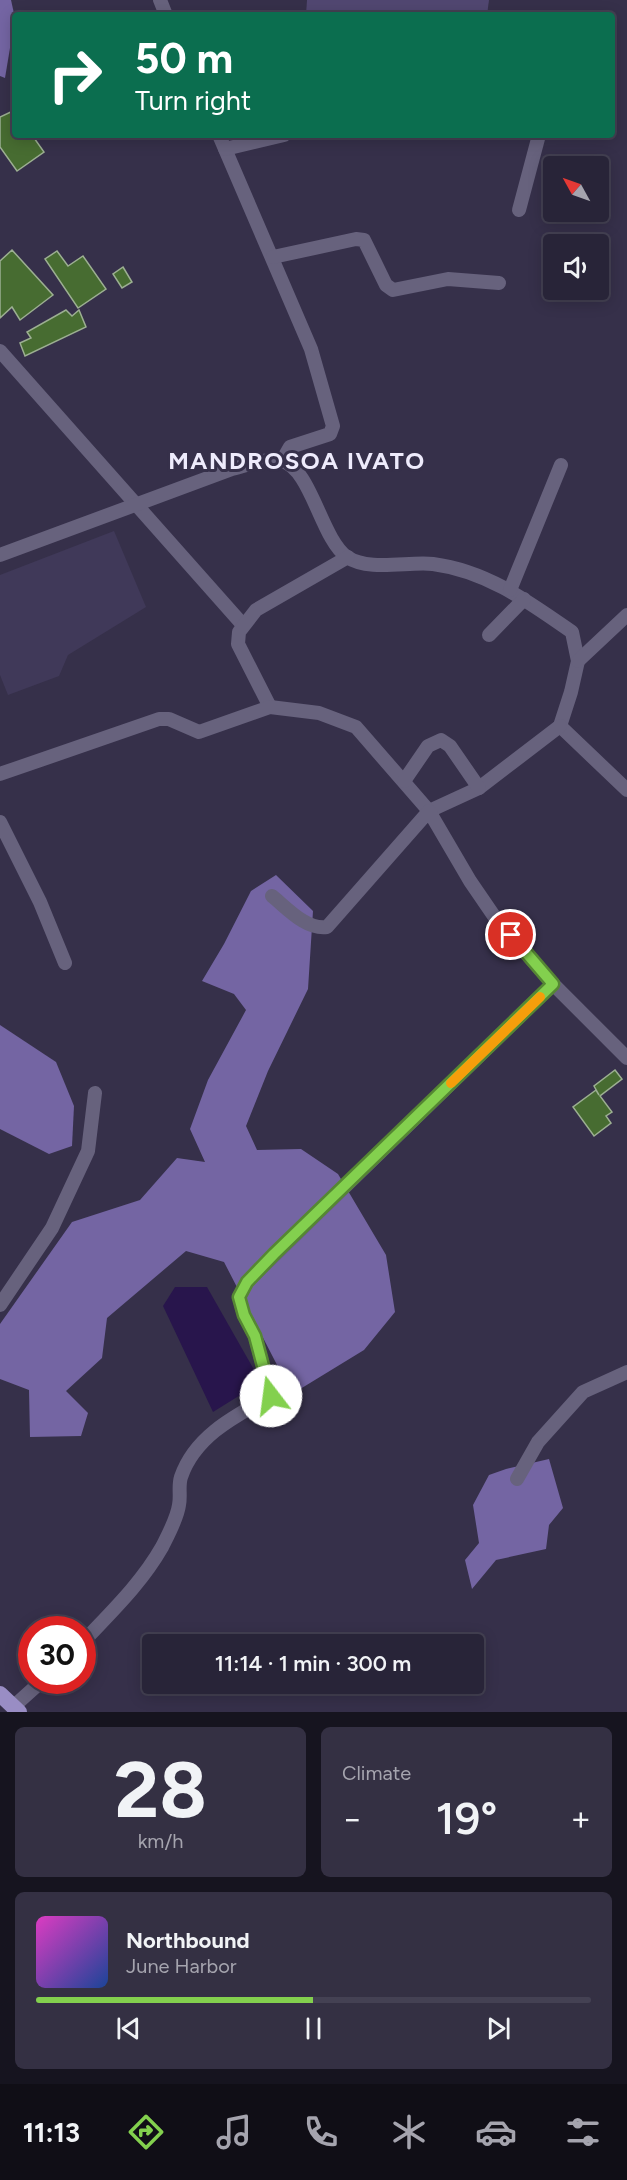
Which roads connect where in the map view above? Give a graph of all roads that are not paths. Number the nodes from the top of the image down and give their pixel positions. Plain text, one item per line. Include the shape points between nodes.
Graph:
1 (220, 138) edge
2 (270, 138) edge
3 (538, 138) edge
4 (225, 148) junction
5 (519, 210) dead end
6 (273, 257) junction
7 (499, 283) dead end
8 (0, 351) edge
9 (282, 460) junction
10 (561, 465) dead end
11 (138, 505) junction
12 (0, 555) edge
13 (348, 557) junction
14 (510, 590) junction
15 (524, 599) junction
16 (627, 615) edge
17 (243, 625) junction
18 (489, 635) dead end
19 (578, 661) junction
20 (270, 707) junction
21 (560, 726) junction
22 (0, 774) edge
23 (404, 781) junction
24 (479, 788) junction
25 (627, 790) edge
26 (429, 811) junction
27 (0, 822) edge
28 (272, 896) dead end
29 (65, 963) dead end
30 (553, 984) junction
31 (627, 1058) edge
32 (95, 1093) dead end
33 (0, 1305) edge
34 (627, 1372) edge
35 (517, 1479) dead end
36 (96, 1628) edge
37 (30, 1694) edge
38 (0, 1695) edge
39 (16, 1709) edge

1 - 4 street
2 - 4 street
3 - 5 street
4 - 6 street
6 - 7 street via 356,239 364,240 386,285 393,290 448,279
6 - 9 street via 311,349 333,426 330,434 290,447
8 - 11 street
9 - 11 street via 232,470
9 - 13 street via 296,470 336,545
10 - 14 street
11 - 12 street
11 - 17 street
13 - 14 street via 377,564 433,564 472,573
13 - 17 street via 256,610
14 - 15 street
15 - 18 street
15 - 19 street via 572,632
16 - 19 street
17 - 20 street via 238,644
19 - 21 street
20 - 22 street via 199,732 169,719 159,719
20 - 23 street via 319,713 356,727
21 - 24 street
21 - 25 street
23 - 24 street via 428,746 441,740 450,746
23 - 26 street
24 - 26 street
26 - 28 street via 327,927 306,923
26 - 30 street via 496,919
27 - 29 street
30 - 31 street
30 - 36 street via 247,1282 239,1297 255,1336 271,1396 235,1415 210,1434 193,1455 180,1479 179,1505 161,1549 136,1585
32 - 33 street via 88,1151 51,1228
34 - 35 street via 583,1392 538,1442
37 - 39 street
38 - 39 main road

